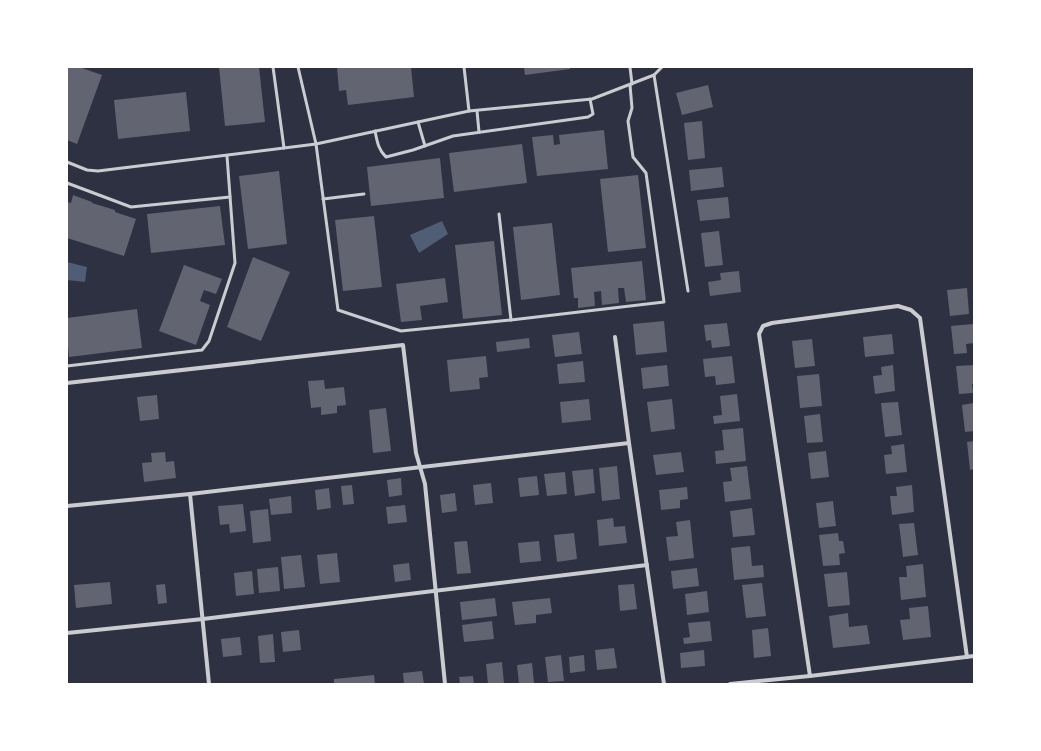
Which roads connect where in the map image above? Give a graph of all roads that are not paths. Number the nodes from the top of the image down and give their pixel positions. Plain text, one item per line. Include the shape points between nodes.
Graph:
1 (273, 67) edge
2 (298, 67) edge
3 (464, 67) edge
4 (630, 67) edge
5 (662, 67) edge
6 (654, 75) junction
7 (631, 84) junction
8 (590, 99) junction
9 (469, 111) junction
10 (477, 111) junction
11 (418, 122) junction
12 (375, 131) junction
13 (479, 132) junction
14 (316, 144) junction
15 (425, 146) junction
16 (284, 148) junction
17 (227, 156) junction
18 (67, 162) edge
19 (67, 183) edge
20 (364, 194) dead end
21 (230, 197) junction
22 (323, 199) junction
23 (499, 214) dead end
24 (688, 291) dead end
25 (511, 320) junction
26 (615, 337) dead end
27 (67, 366) edge
28 (67, 383) edge
29 (629, 443) junction
30 (421, 467) junction
31 (190, 494) junction
32 (67, 506) edge
33 (647, 565) junction
34 (435, 590) junction
35 (203, 619) junction
36 (67, 633) edge
37 (974, 656) edge
38 (967, 657) junction
39 (810, 676) junction
40 (209, 684) edge
41 (445, 684) edge
42 (664, 684) edge
43 (730, 684) edge

1 - 16 lane
2 - 14 lane
3 - 9 lane
4 - 7 lane
5 - 6 lane
6 - 7 lane
6 - 24 lane
7 - 8 lane
7 - 25 lane via 632,108 628,121 633,157 646,173 664,302
8 - 10 lane
8 - 13 lane via 593,114 588,117
9 - 10 lane
9 - 11 lane
10 - 13 lane
11 - 12 lane
11 - 15 lane
12 - 14 lane
12 - 15 lane via 378,145 382,154 386,156
13 - 15 lane via 448,137
14 - 16 lane
14 - 22 lane
16 - 17 lane
17 - 18 lane via 98,171 87,170
17 - 21 lane
19 - 21 lane via 131,207
20 - 22 lane
21 - 27 lane via 235,263 209,341 202,350
22 - 25 lane via 338,310 401,331
23 - 25 lane
26 - 29 street
28 - 30 street via 403,346 416,453
29 - 30 street
29 - 33 street
30 - 31 street
30 - 34 street via 425,484
31 - 32 street
31 - 35 street
33 - 34 street
33 - 42 street
34 - 35 street
34 - 41 street
35 - 36 street
35 - 40 street
37 - 38 street
38 - 39 street
38 - 39 street via 920,318 911,310 898,306 772,323 763,326 759,334
39 - 43 street

